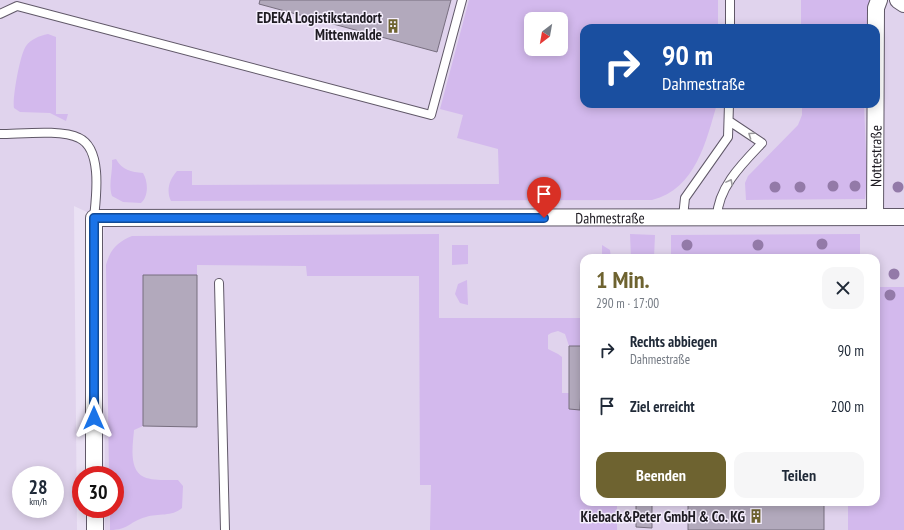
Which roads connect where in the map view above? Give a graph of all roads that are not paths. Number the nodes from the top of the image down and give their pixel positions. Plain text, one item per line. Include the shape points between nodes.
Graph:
1 (462, 0) edge
2 (730, 0) edge
3 (879, 0) edge
4 (898, 0) edge
5 (904, 4) edge
6 (0, 14) edge
7 (730, 24) edge
8 (876, 24) edge
9 (730, 108) edge
10 (876, 108) edge
11 (729, 121) junction
12 (0, 134) edge
13 (683, 217) junction
14 (717, 217) junction
15 (875, 217) junction
16 (904, 217) edge
17 (94, 218) junction
18 (219, 283) dead end
19 (94, 466) edge
20 (95, 518) edge
21 (95, 530) edge
22 (225, 530) edge

1 - 6 lane via 431,115 17,6
2 - 7 lane
3 - 8 street, Nottestraße
4 - 5 street
9 - 11 lane
10 - 15 street, Nottestraße
11 - 13 lane via 728,137 685,198
14 -> 11 lane via 717,206 736,170 762,143
12 - 17 lane via 68,134 81,138 90,148 94,162 98,189
13 - 14 street, Dahmestraße
13 - 17 street, Dahmestraße
14 - 15 street, Dahmestraße
15 - 16 street, Dahmestraße
17 - 19 street
18 - 22 lane
20 - 21 street

